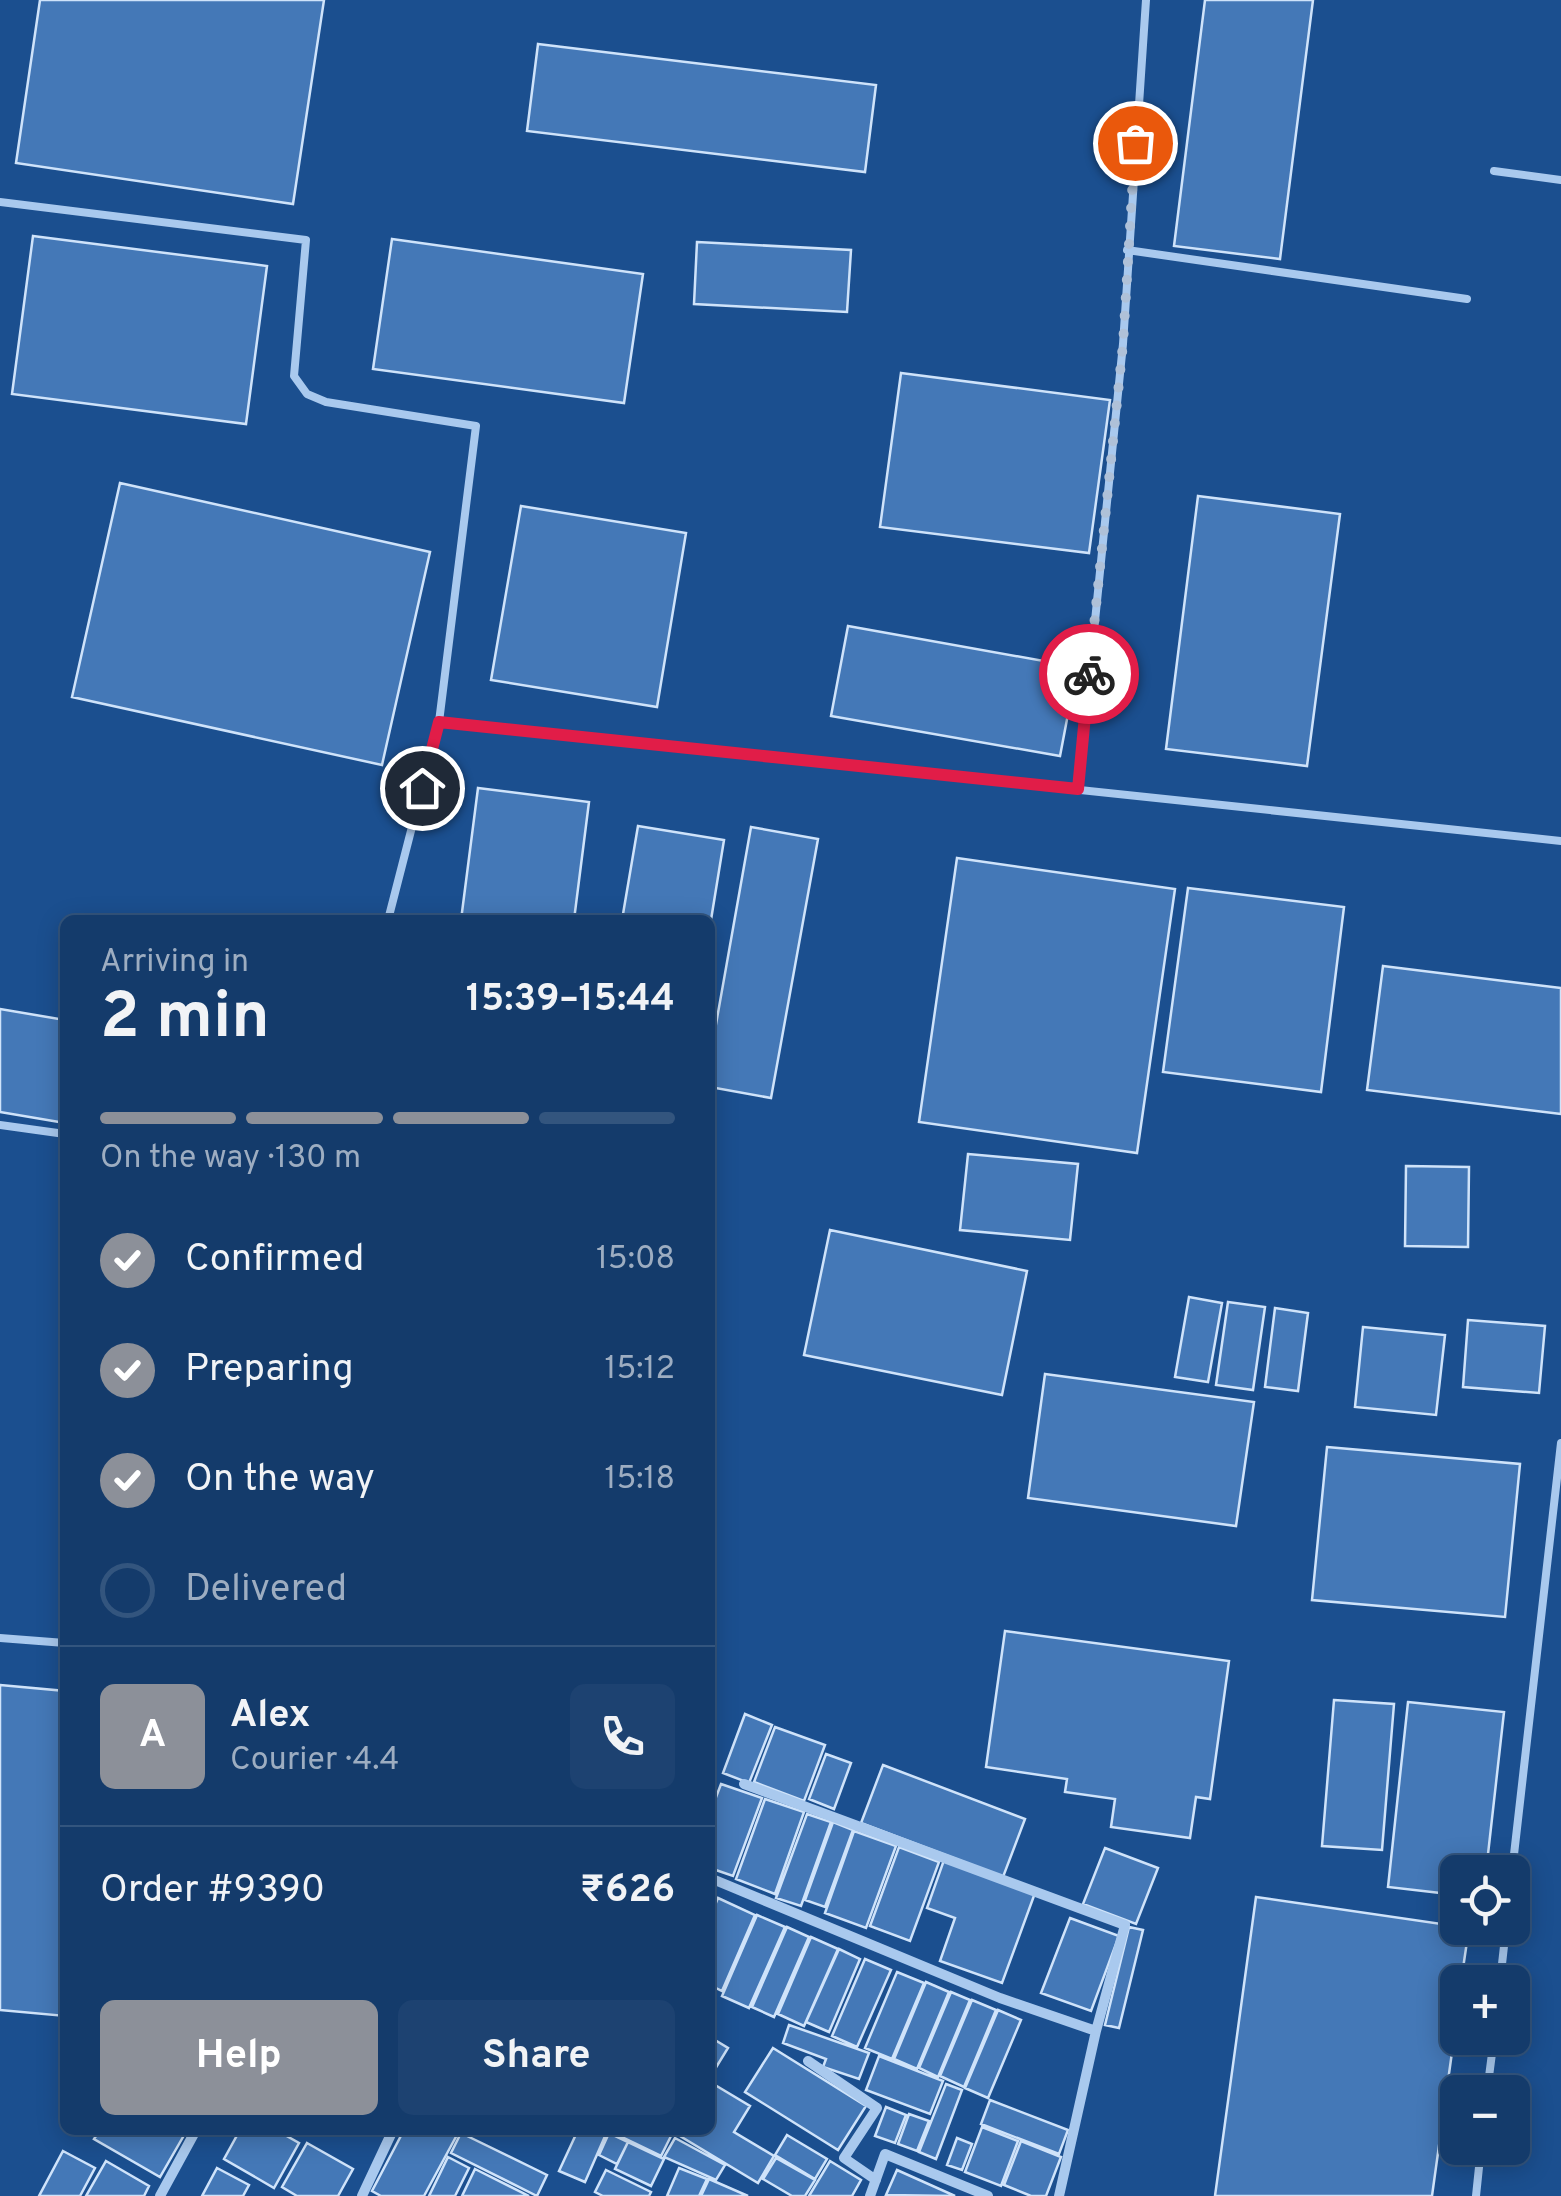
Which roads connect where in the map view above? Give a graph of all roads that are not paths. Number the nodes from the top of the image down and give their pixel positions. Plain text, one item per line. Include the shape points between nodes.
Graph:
1 (1146, 0) edge
2 (1494, 172) dead end
3 (1561, 180) edge
4 (0, 202) edge
5 (1127, 250) junction
6 (1467, 299) dead end
7 (439, 722) junction
8 (1078, 789) junction
9 (1561, 841) edge
10 (389, 915) edge
11 (0, 1125) edge
12 (60, 1133) edge
13 (1561, 1444) edge
14 (0, 1638) edge
15 (60, 1644) edge
16 (744, 1784) dead end
17 (1514, 1855) edge
18 (715, 1880) edge
19 (1096, 2032) junction
20 (808, 2061) dead end
21 (193, 2135) edge
22 (391, 2135) edge
23 (1479, 2165) edge
24 (876, 2180) junction
25 (160, 2196) edge
26 (362, 2196) edge
27 (870, 2196) edge
28 (988, 2196) edge
29 (1059, 2196) edge
30 (1476, 2196) edge

1 - 5 lane
2 - 3 lane
4 - 7 lane via 306,240 294,376 307,394 476,426
5 - 6 lane
5 - 8 lane
7 - 8 lane
7 - 10 lane
8 - 9 lane
11 - 12 lane
13 - 17 lane
14 - 15 lane
16 - 19 street via 1125,1925
18 - 19 street
19 - 29 street
20 - 24 street via 877,2108 844,2158
21 - 25 street
22 - 26 street
23 - 30 lane
24 - 27 street
24 - 28 street via 885,2154

